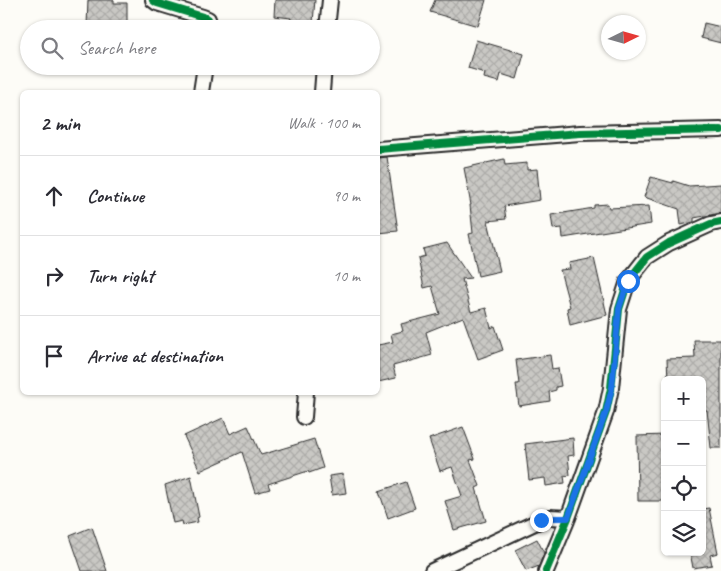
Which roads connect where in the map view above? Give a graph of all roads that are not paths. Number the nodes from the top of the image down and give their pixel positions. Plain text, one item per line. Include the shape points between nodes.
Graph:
1 (153, 0) edge
2 (330, 0) edge
3 (208, 20) edge
4 (328, 20) edge
5 (204, 75) edge
6 (323, 75) edge
7 (201, 90) edge
8 (322, 90) edge
9 (721, 130) edge
10 (380, 149) edge
11 (721, 222) edge
12 (306, 395) edge
13 (304, 417) dead end
14 (568, 518) junction
15 (432, 571) edge
16 (546, 571) edge

1 - 3 street
2 - 4 street
5 - 7 street
6 - 8 street
9 - 10 street via 580,133
11 - 14 street via 661,247 647,257 628,281 619,309 612,388 606,412
12 - 13 street
14 - 15 street via 541,520
14 - 16 street

